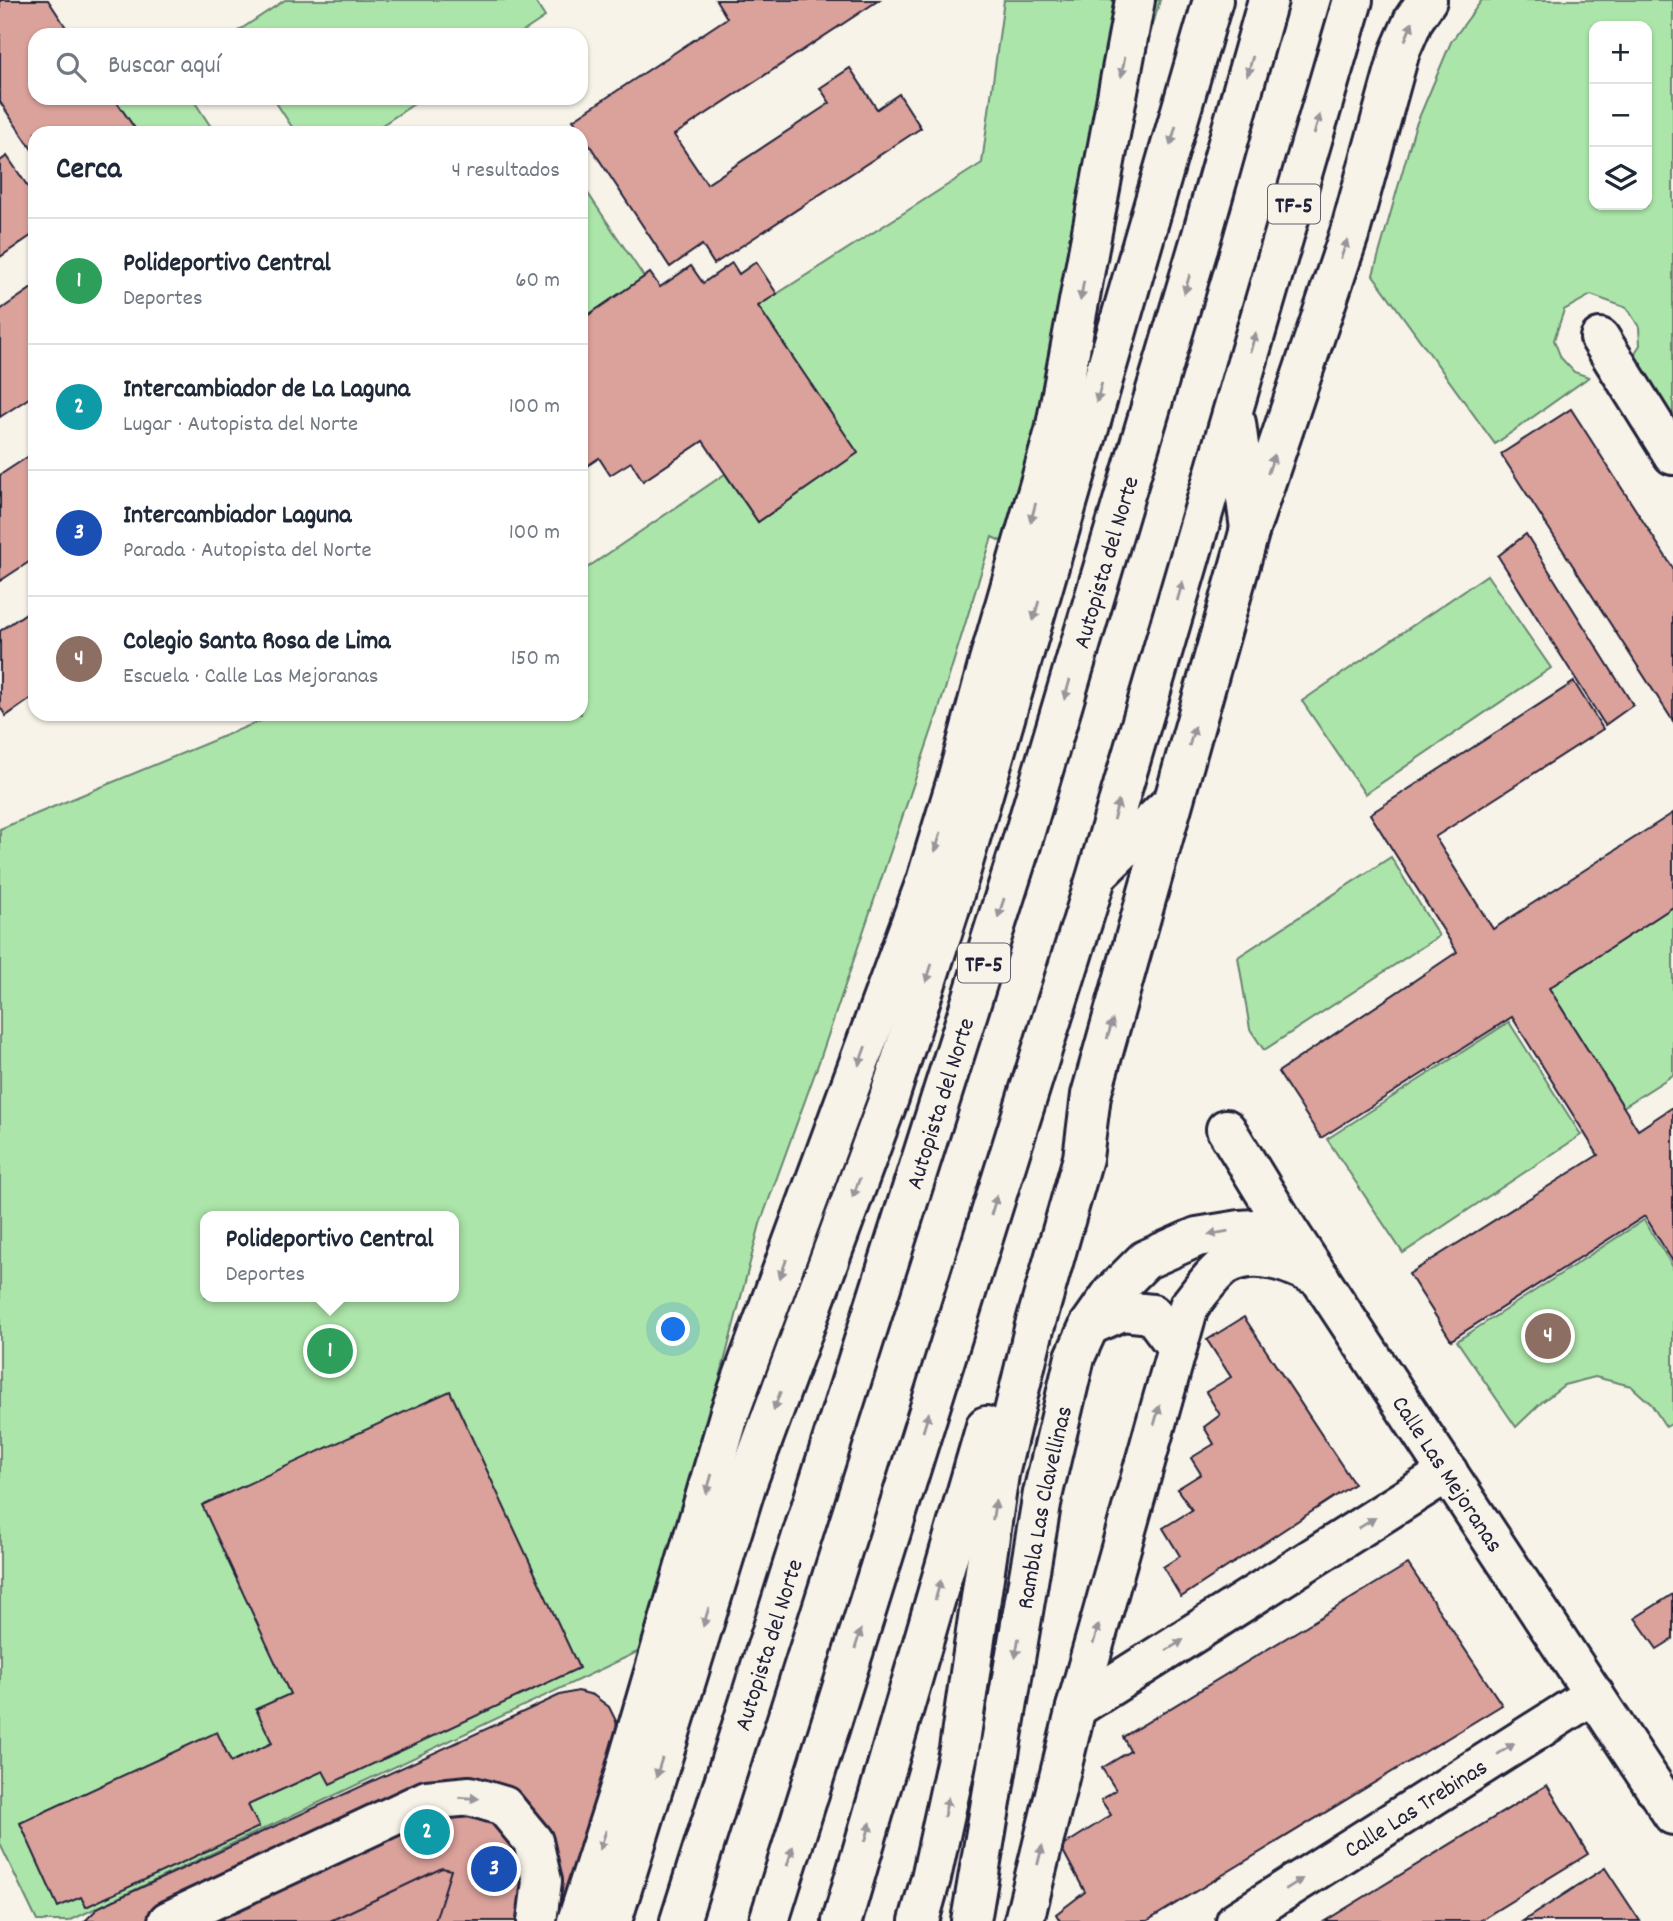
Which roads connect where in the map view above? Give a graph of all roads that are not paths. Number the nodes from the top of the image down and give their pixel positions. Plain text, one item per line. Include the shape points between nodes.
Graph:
1 (1135, 0) edge
2 (1213, 0) edge
3 (1268, 0) edge
4 (1353, 0) edge
5 (1427, 0) edge
6 (1600, 338) dead end
7 (1234, 407) junction
8 (1673, 456) edge
9 (1250, 529) junction
10 (991, 654) junction
11 (1003, 724) junction
12 (958, 776) junction
13 (1174, 801) junction
14 (1097, 875) junction
15 (1091, 1095) junction
16 (1226, 1129) dead end
17 (1286, 1227) junction
18 (1320, 1278) junction
19 (1089, 1325) junction
20 (1177, 1346) junction
21 (1448, 1472) junction
22 (1594, 1694) junction
23 (1076, 1708) junction
24 (1673, 1815) edge
25 (168, 1921) edge
26 (537, 1921) edge
27 (577, 1921) edge
28 (612, 1921) edge
29 (680, 1921) edge
30 (769, 1921) edge
31 (842, 1921) edge
32 (919, 1921) edge
33 (971, 1921) edge
34 (1024, 1921) edge
35 (1236, 1921) edge

1 -> 10 main road via 1055,431
2 -> 11 main road
3 -> 29 main road, Autopista del Norte / TF-5 via 1021,845
7 -> 4 main road, TF-5
9 -> 5 main road via 1350,232 1400,51
6 - 8 main road
7 - 9 main road
14 -> 7 main road, TF-5
13 -> 9 main road
10 - 11 main road
10 - 12 main road
11 - 12 main road
11 -> 28 main road via 889,1098 747,1483
12 -> 27 main road via 926,881 730,1412
13 - 14 main road
15 -> 13 main road
30 -> 14 main road, TF-5
31 -> 15 main road via 1067,1148
32 -> 15 main road via 959,1749 999,1474 1083,1158
16 - 17 main road, Calle Las Mejoranas
17 - 18 main road, Calle Las Mejoranas
17 -> 19 main road, Rambla Las Clavellinas via 1197,1237 1145,1260
18 - 20 main road via 1289,1262 1256,1257 1225,1265 1189,1306
18 - 21 main road, Calle Las Mejoranas
19 - 20 main road via 1122,1311 1152,1314
19 -> 33 main road, Rambla Las Clavellinas via 1075,1357 1043,1493
23 -> 20 main road
21 - 22 main road, Calle Las Mejoranas
23 -> 21 main road
22 - 24 main road, Calle Las Mejoranas
35 -> 22 main road, Calle Las Trebinas
34 -> 23 main road
25 -> 26 main road via 427,1800 470,1796 504,1805 533,1841 542,1881

